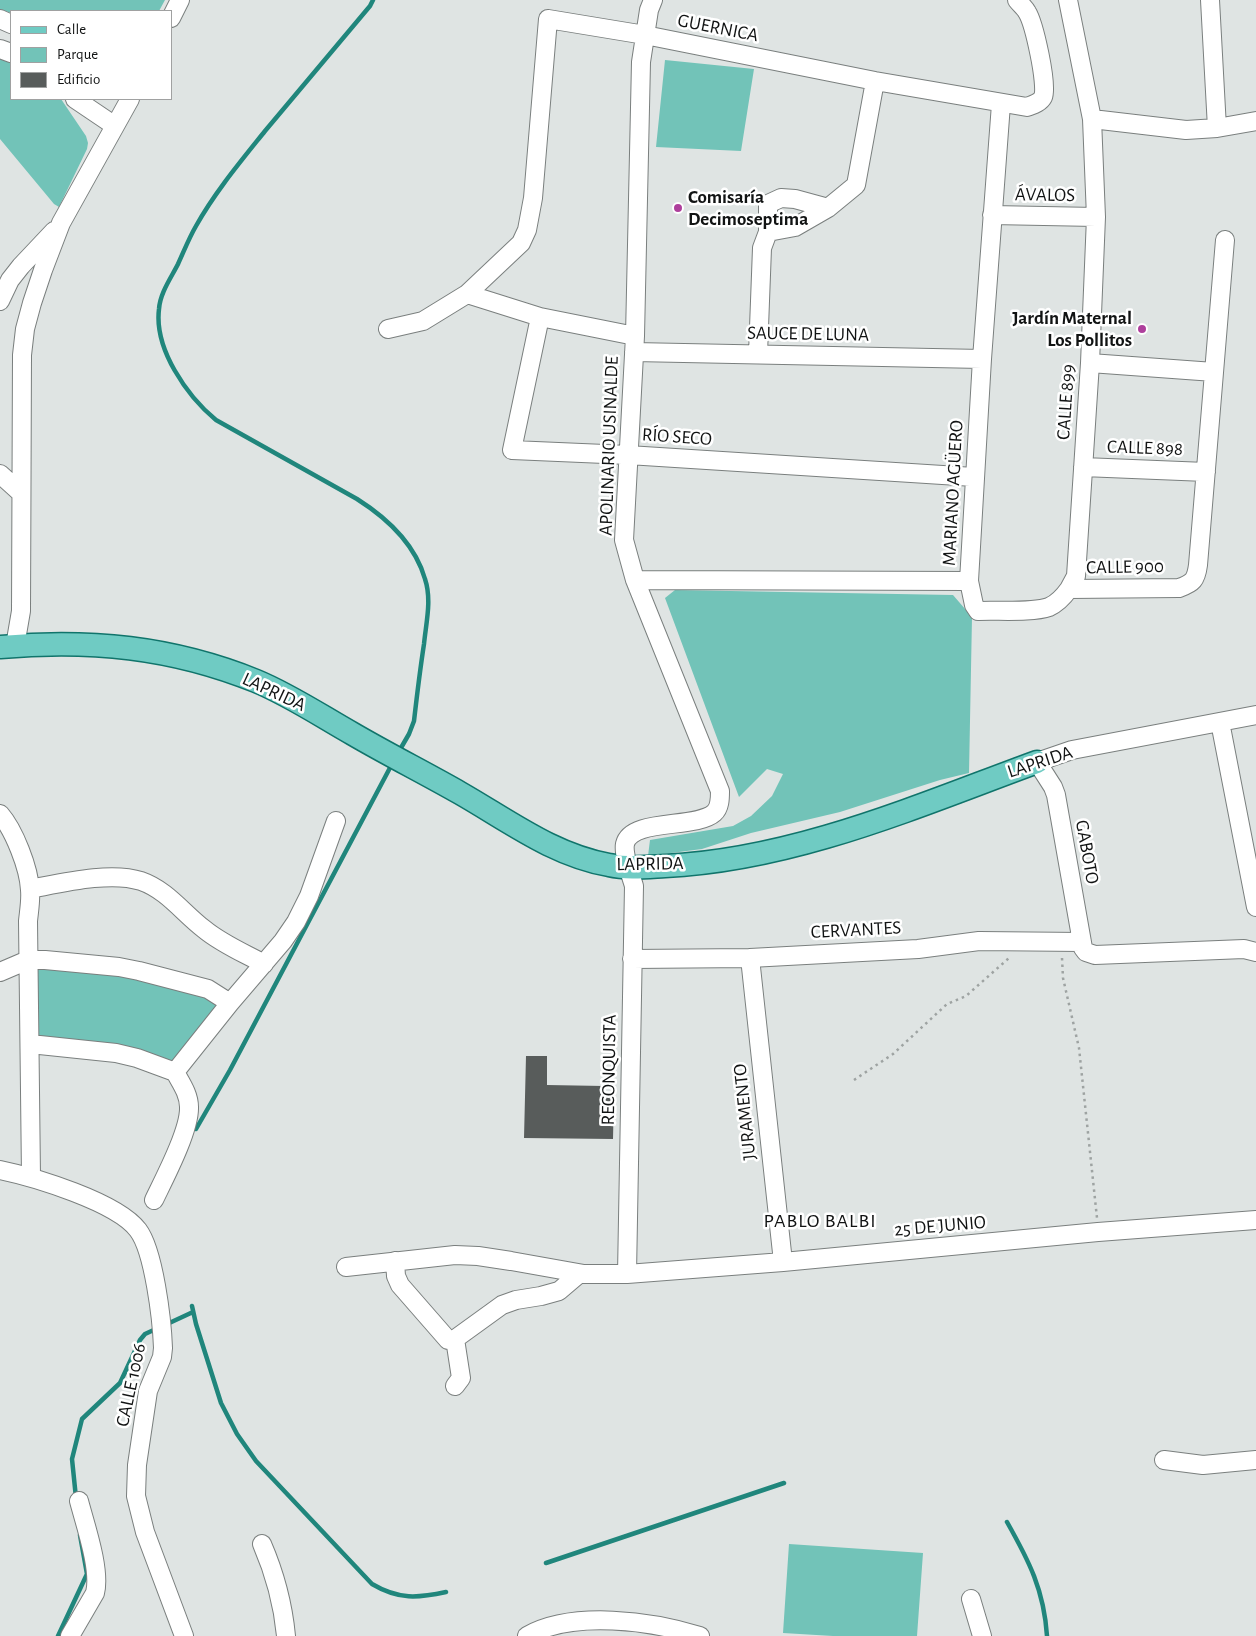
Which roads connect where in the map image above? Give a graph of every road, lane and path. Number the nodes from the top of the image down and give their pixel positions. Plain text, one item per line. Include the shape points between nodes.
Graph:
1 (180, 0) edge
2 (653, 0) edge
3 (1017, 0) edge
4 (1068, 0) edge
5 (1210, 0) edge
6 (172, 16) edge
7 (645, 35) junction
8 (875, 81) junction
9 (76, 100) edge
10 (129, 100) edge
11 (1001, 104) junction
12 (1092, 119) junction
13 (1256, 121) edge
14 (115, 126) junction
15 (1217, 128) junction
16 (828, 208) junction
17 (992, 215) junction
18 (1096, 217) junction
19 (61, 224) junction
20 (768, 232) junction
21 (1225, 240) dead end
22 (467, 294) junction
23 (0, 301) edge
24 (540, 318) junction
25 (388, 329) dead end
26 (634, 344) junction
27 (758, 354) junction
28 (982, 359) junction
29 (1090, 363) junction
30 (1214, 372) junction
31 (628, 455) junction
32 (1083, 467) junction
33 (1206, 472) junction
34 (0, 474) edge
35 (974, 477) junction
36 (21, 493) junction
37 (635, 580) junction
38 (969, 580) junction
39 (1069, 589) junction
40 (7, 646) edge
41 (1256, 715) edge
42 (1220, 722) junction
43 (1037, 762) junction
44 (0, 814) edge
45 (336, 822) dead end
46 (630, 868) junction
47 (30, 889) junction
48 (1256, 907) edge
49 (1026, 942) junction
50 (1061, 942) junction
51 (1084, 947) junction
52 (1256, 952) edge
53 (750, 958) junction
54 (632, 959) junction
55 (28, 960) junction
56 (264, 964) junction
57 (0, 972) edge
58 (230, 1004) junction
59 (30, 1044) junction
60 (175, 1072) junction
61 (854, 1080) dead end
62 (0, 1170) edge
63 (30, 1177) junction
64 (154, 1200) dead end
65 (1256, 1220) edge
66 (1098, 1232) junction
67 (395, 1261) junction
68 (783, 1262) junction
69 (346, 1267) dead end
70 (579, 1274) junction
71 (627, 1274) junction
72 (455, 1339) junction
73 (456, 1386) dead end
74 (1164, 1460) dead end
75 (1256, 1460) edge
76 (79, 1501) dead end
77 (262, 1544) dead end
78 (971, 1599) dead end
79 (582, 1629) edge
80 (70, 1636) edge
81 (184, 1636) edge
82 (286, 1636) edge
83 (527, 1636) edge
84 (700, 1636) edge
85 (982, 1636) edge

1 - 6 street
2 - 7 street, APOLINARIO USINALDE
3 - 11 street, GUERNICA via 1028,12 1034,28 1043,73 1043,96 1027,108
4 - 12 street, CALLE 899
5 - 15 street
7 - 8 street, GUERNICA
7 - 22 street, GUERNICA via 548,20 533,198 527,230 521,243
7 - 26 street, APOLINARIO USINALDE via 641,62
8 - 11 street, GUERNICA
8 - 16 street via 856,185
9 - 14 street
10 - 14 street
11 - 17 street, MARIANO AGÜERO
12 - 15 street via 1186,130
12 - 18 street, CALLE 899
13 - 15 street
14 - 19 street
16 - 20 street via 795,227
16 - 20 street via 781,198 768,204
17 - 18 street, ÁVALOS
17 - 28 street, MARIANO AGÜERO
18 - 29 street, CALLE 899
19 - 23 street via 21,266
19 - 36 street via 32,303 24,338
20 - 27 street via 762,248
21 - 30 street
22 - 24 street, SAUCE DE LUNA
22 - 25 street via 422,322
24 - 26 street, SAUCE DE LUNA
24 - 31 street, RÍO SECO via 512,450
26 - 27 street, SAUCE DE LUNA
26 - 31 street, APOLINARIO USINALDE
27 - 28 street, SAUCE DE LUNA
28 - 35 street, MARIANO AGÜERO
29 - 30 street
29 - 32 street, CALLE 899
30 - 33 street
31 - 35 street, RÍO SECO
31 - 37 street, APOLINARIO USINALDE via 624,540
32 - 33 street, CALLE 898
32 - 39 street, CALLE 899 via 1076,576
33 - 39 street, CALLE 900 via 1197,574 1191,584 1179,588
34 - 36 street
35 - 38 street, MARIANO AGÜERO
36 - 40 street via 22,611
37 - 38 street, MARIANO AGÜERO
37 - 46 street, APOLINARIO USINALDE via 720,791 720,802 715,812 701,819 649,827 632,834 625,842 624,851
38 - 39 street, CALLE 900 via 978,611 1049,607 1061,600
40 - 46 main road, LAPRIDA via 62,643 114,646 152,651 214,666 278,692 536,839 561,851 610,866
41 - 42 street, LAPRIDA
42 - 43 street, LAPRIDA via 1072,750
42 - 48 street
43 - 46 main road, LAPRIDA via 814,840 716,861
43 - 51 street, GABOTO via 1056,795
44 - 47 street via 18,846
45 - 56 street via 296,922
46 - 54 street, RECONQUISTA via 634,886
47 - 55 street
47 - 56 street via 79,880 128,878 140,881 168,896 218,940
49 - 50 street, CERVANTES
49 - 53 street, CERVANTES via 979,942 918,949
49 - 61 path via 966,996 947,1004 893,1054
50 - 51 street, CERVANTES
50 - 66 path via 1063,978 1080,1048
51 - 52 street, CERVANTES via 1095,955 1244,949
53 - 54 street, CERVANTES
53 - 68 street, JURAMENTO
54 - 71 street, RECONQUISTA
55 - 57 street
55 - 58 street via 139,971 208,989
55 - 59 street
56 - 58 street
58 - 60 street
59 - 60 street via 116,1053
59 - 63 street
60 - 64 street via 190,1105 189,1115
62 - 63 street, CALLE 1006
63 - 81 street, CALLE 1006 via 113,1210 132,1223 146,1246 160,1321 162,1358 148,1391 137,1465 136,1496 145,1532
65 - 66 street, 25 DE JUNIO
66 - 68 street, 25 DE JUNIO
67 - 69 street, 25 DE JUNIO
67 - 70 street, 25 DE JUNIO via 478,1256
67 - 72 street via 400,1285 448,1340
68 - 71 street, 25 DE JUNIO
70 - 71 street, 25 DE JUNIO
70 - 72 street via 559,1291 502,1305
72 - 73 street via 460,1378
74 - 75 street via 1203,1465
76 - 80 street via 97,1586
77 - 82 street via 280,1595
78 - 85 street
79 - 83 street via 545,1628
79 - 84 street via 612,1621 660,1625

